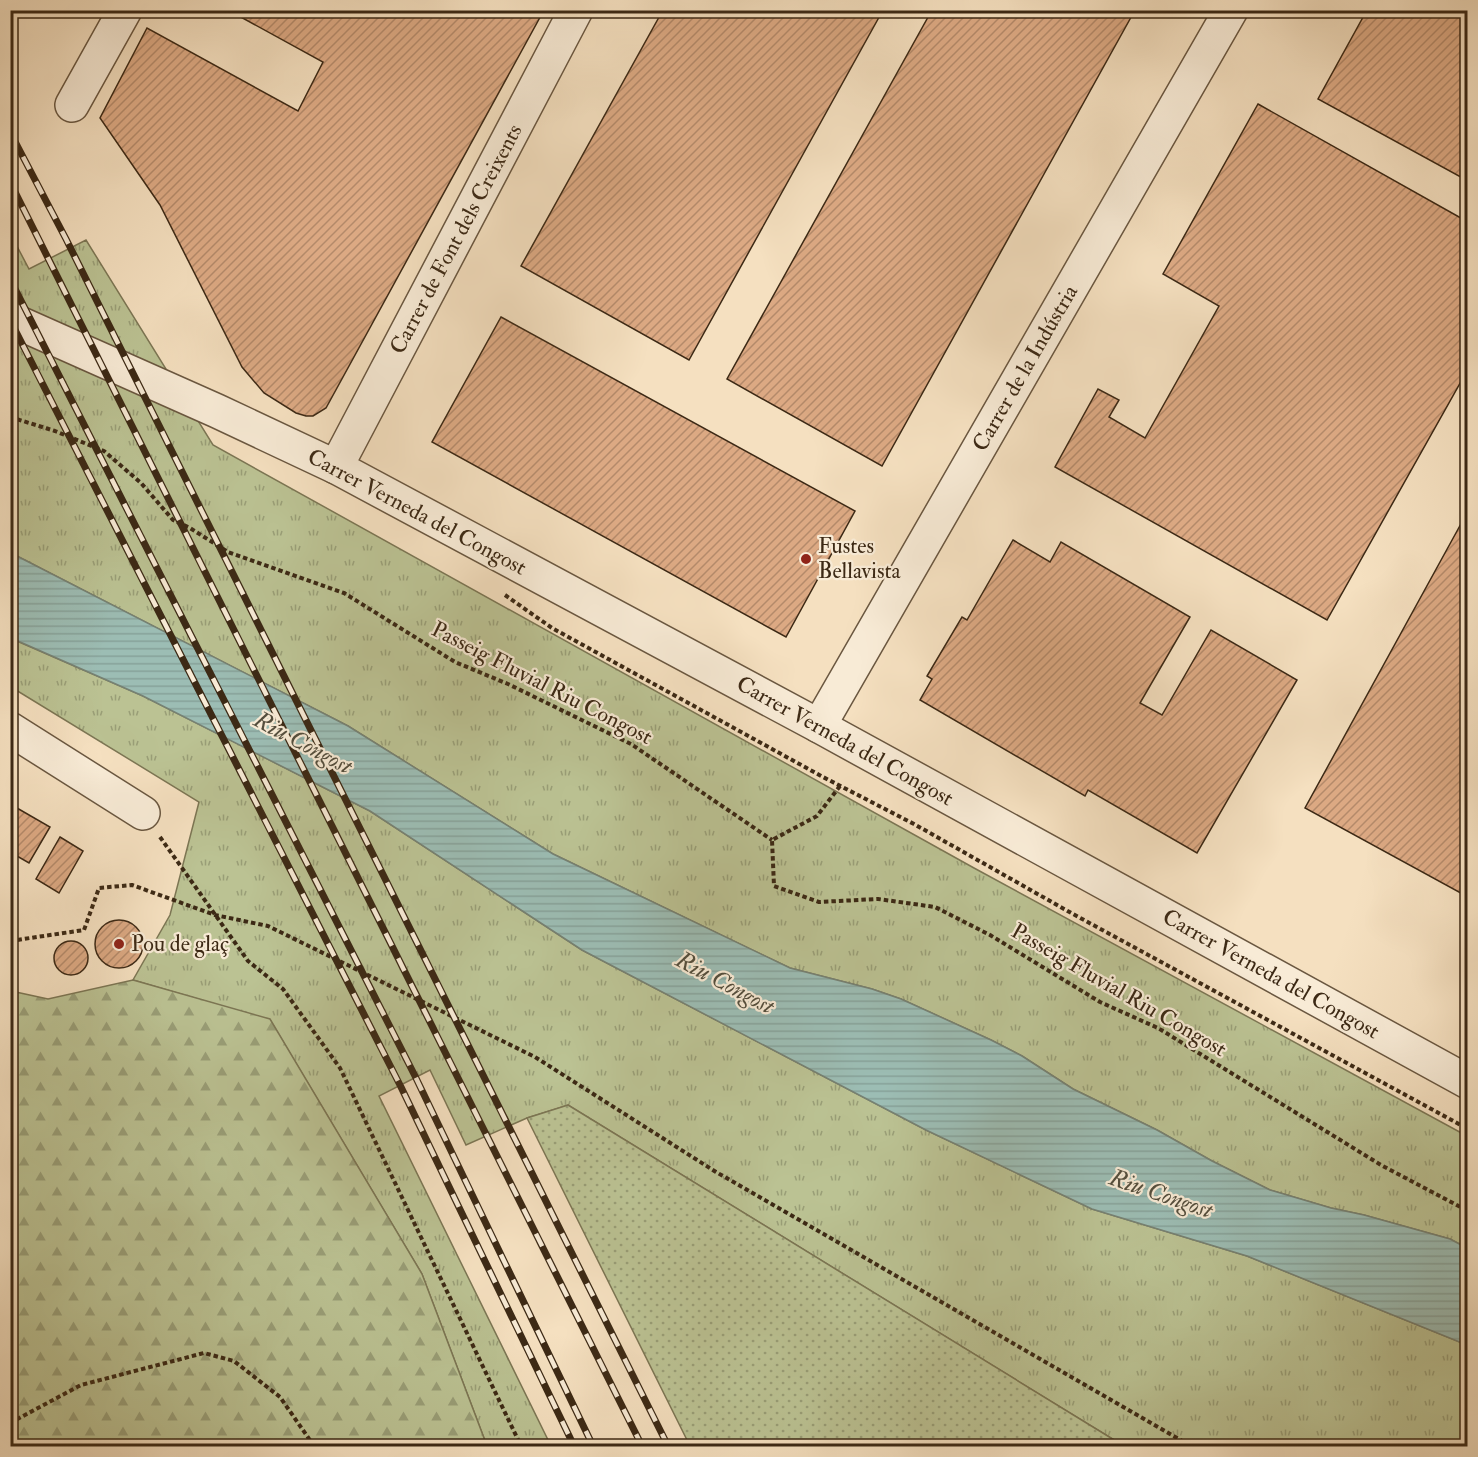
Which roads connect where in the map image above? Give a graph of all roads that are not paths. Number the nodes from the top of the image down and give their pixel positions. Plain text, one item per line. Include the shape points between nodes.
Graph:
1 (125, 10) edge
2 (576, 10) edge
3 (1231, 10) edge
4 (72, 105) dead end
5 (10, 320) edge
6 (336, 467) junction
7 (819, 726) junction
8 (10, 729) edge
9 (143, 813) road end
10 (1467, 1082) edge

1 - 4 street
2 - 6 street, Carrer de Font dels Creixents
3 - 7 street, Carrer de la Indústria
5 - 6 street, Carrer Verneda del Congost
6 - 7 street, Carrer Verneda del Congost
7 - 10 street, Carrer Verneda del Congost
8 - 9 street

